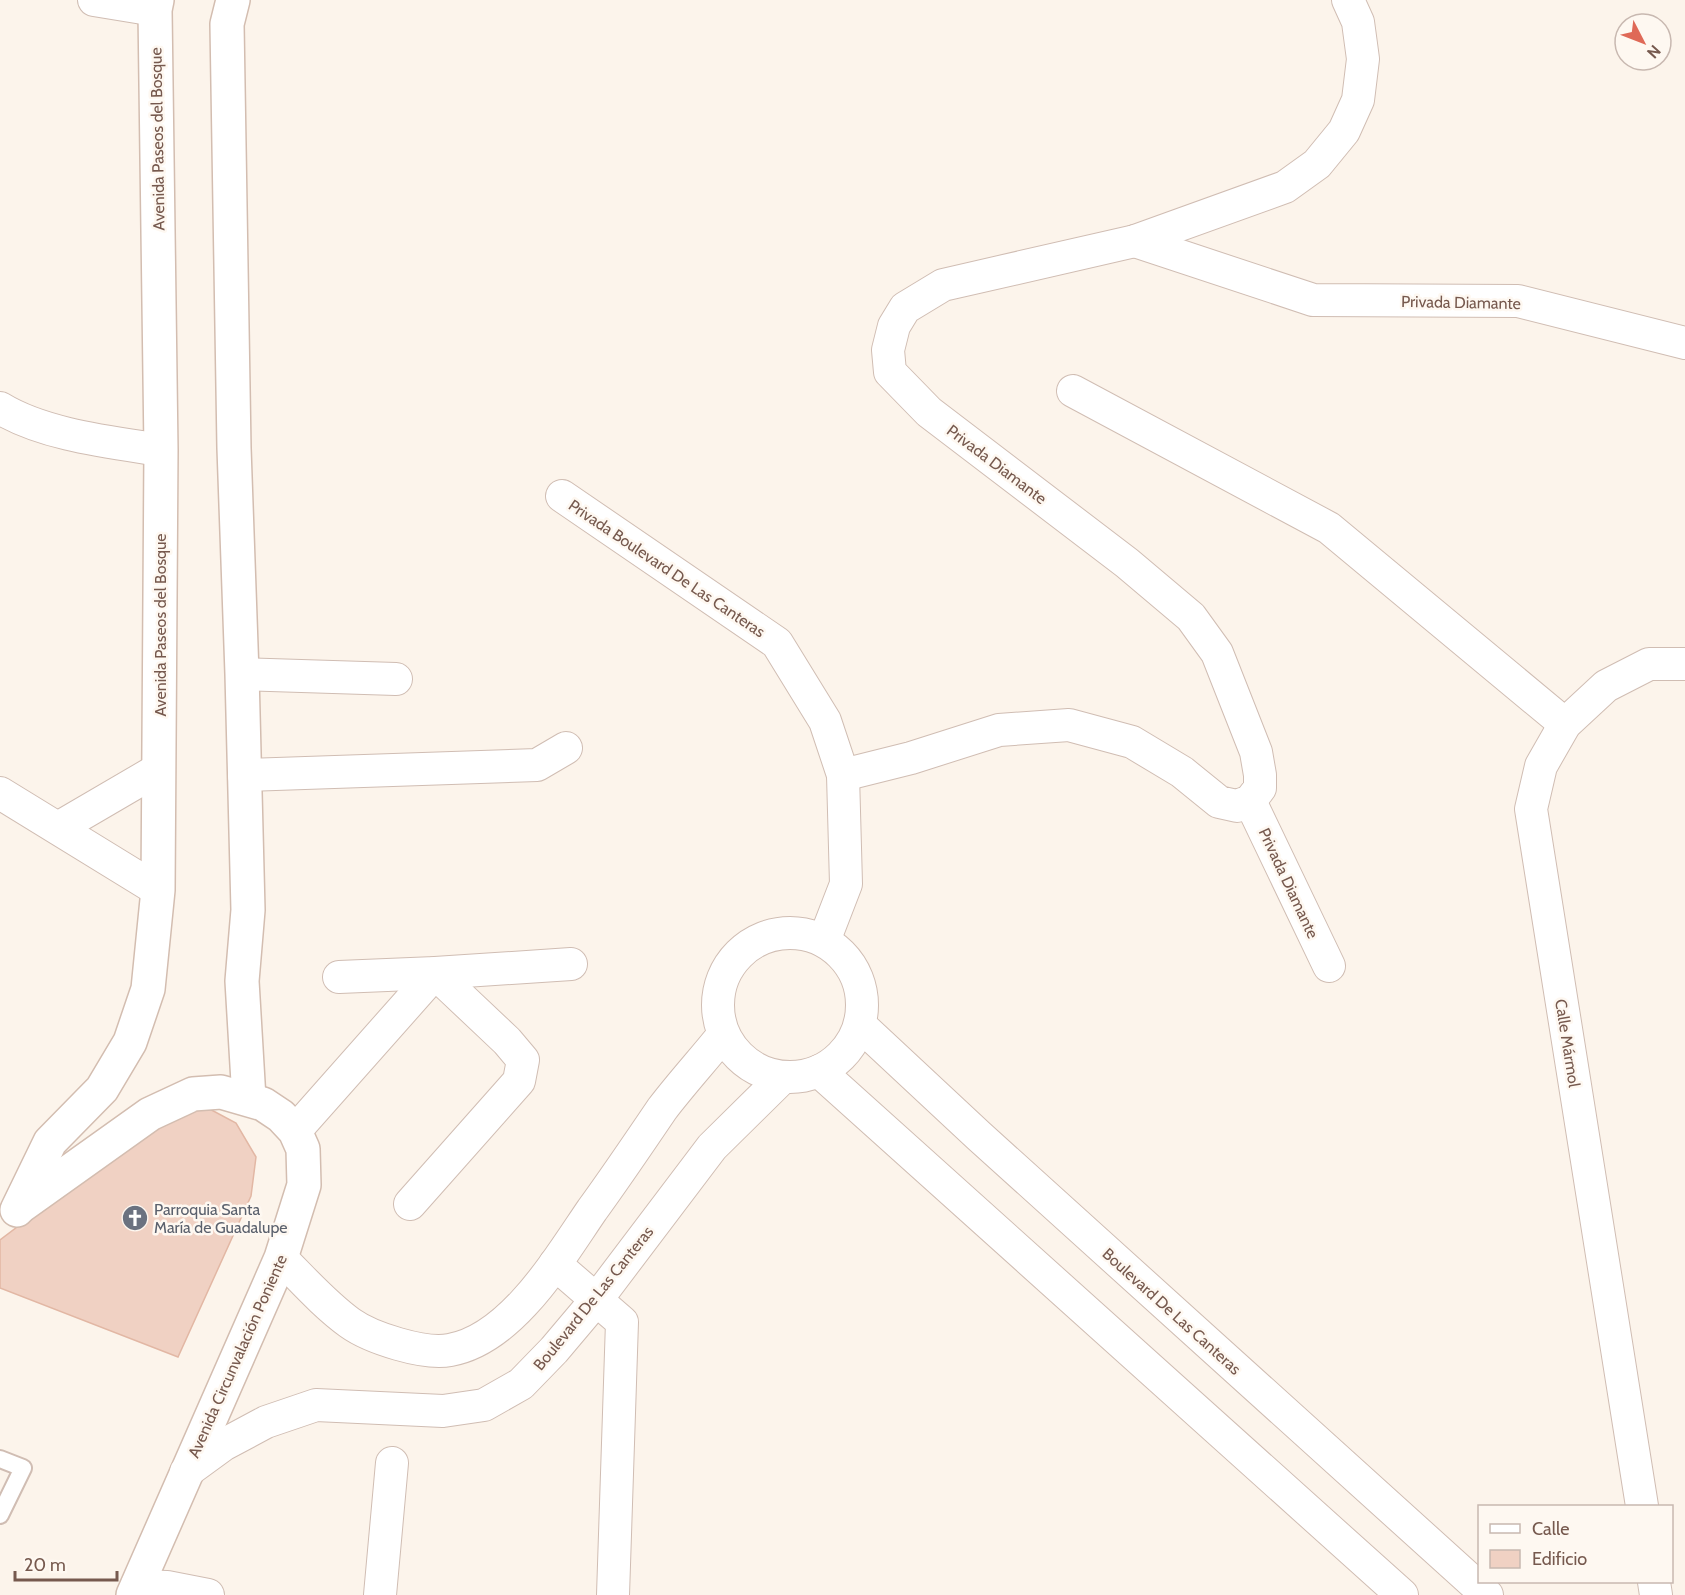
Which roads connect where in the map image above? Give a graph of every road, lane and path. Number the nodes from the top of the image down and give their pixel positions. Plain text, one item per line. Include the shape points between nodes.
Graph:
1 (94, 0) edge
2 (233, 0) edge
3 (1348, 0) edge
4 (156, 5) edge
5 (1135, 241) junction
6 (1685, 343) edge
7 (1073, 391) dead end
8 (0, 408) edge
9 (161, 450) junction
10 (561, 496) dead end
11 (1685, 664) edge
12 (242, 674) junction
13 (396, 679) dead end
14 (1564, 724) junction
15 (566, 748) dead end
16 (159, 769) junction
17 (244, 775) junction
18 (843, 775) junction
19 (0, 793) edge
20 (1250, 801) junction
21 (58, 828) junction
22 (158, 890) junction
23 (824, 941) junction
24 (571, 964) dead end
25 (1329, 966) dead end
26 (435, 973) junction
27 (339, 977) dead end
28 (860, 1024) junction
29 (723, 1035) junction
30 (819, 1071) junction
31 (783, 1078) junction
32 (249, 1099) junction
33 (295, 1131) junction
34 (410, 1204) dead end
35 (8, 1215) edge
36 (281, 1258) junction
37 (555, 1264) junction
38 (597, 1299) junction
39 (0, 1459) edge
40 (392, 1462) dead end
41 (186, 1472) junction
42 (1642, 1505) edge
43 (0, 1515) edge
44 (135, 1590) edge
45 (207, 1595) edge
46 (380, 1595) edge
47 (613, 1595) edge
48 (1402, 1595) edge
49 (1487, 1595) edge

1 - 4 street
2 - 12 street via 227,24
3 - 5 street, Privada Diamante via 1358,22 1363,59 1358,100 1344,130 1317,164 1285,187
4 - 9 street, Avenida Paseos del Bosque
5 - 6 street, Privada Diamante via 1313,300 1518,301
5 - 20 street, Privada Diamante via 943,285 905,308 894,326 888,350 890,372 928,412 1127,563 1191,617 1217,653 1256,752 1260,788
7 - 14 street via 1329,528
8 - 9 street via 84,438
9 - 16 street, Avenida Paseos del Bosque
10 - 18 street, Privada Boulevard De Las Canteras via 777,643 825,721
11 - 14 street, Calle Mármol via 1649,664 1606,686
12 - 13 street
12 - 17 street
14 - 42 street, Calle Mármol via 1541,766 1531,810
15 - 17 street via 537,765
16 - 21 street
16 - 22 street, Avenida Paseos del Bosque
17 - 32 street via 248,909 242,981
18 - 20 street via 999,730 1069,725 1132,742 1182,772 1219,802 1237,806
18 - 23 street, Privada Boulevard De Las Canteras via 846,884
19 - 21 street
20 - 25 street, Privada Diamante
21 - 22 street
22 - 35 street, Avenida Paseos del Bosque via 148,989 130,1041 102,1089 50,1142
23 - 28 street via 843,956 856,976 862,1000
23 - 29 street via 790,932 755,942 728,966 717,1000
24 - 26 street
26 - 27 street
26 - 33 street
26 - 34 street via 523,1060 519,1081
28 - 30 street via 845,1052
28 - 49 street, Boulevard De Las Canteras
29 - 31 street via 737,1056 758,1071
29 - 37 street via 664,1106
30 - 31 street
30 - 48 street
31 - 38 street, Boulevard De Las Canteras via 712,1147
32 - 33 street via 272,1110
32 - 35 street via 221,1092 193,1094 150,1114
33 - 36 street, Avenida Circunvalación Poniente via 303,1149 304,1185
36 - 37 street via 351,1324 390,1342 420,1350 449,1351 478,1340 502,1323
36 - 41 street, Avenida Circunvalación Poniente
37 - 38 street
38 - 41 street, Boulevard De Las Canteras via 521,1384 484,1405 443,1411 316,1406 266,1422 223,1445
38 - 47 street via 622,1322
39 - 43 lane via 23,1468
40 - 46 street
41 - 44 street, Avenida Circunvalación Poniente
44 - 45 street via 167,1587

